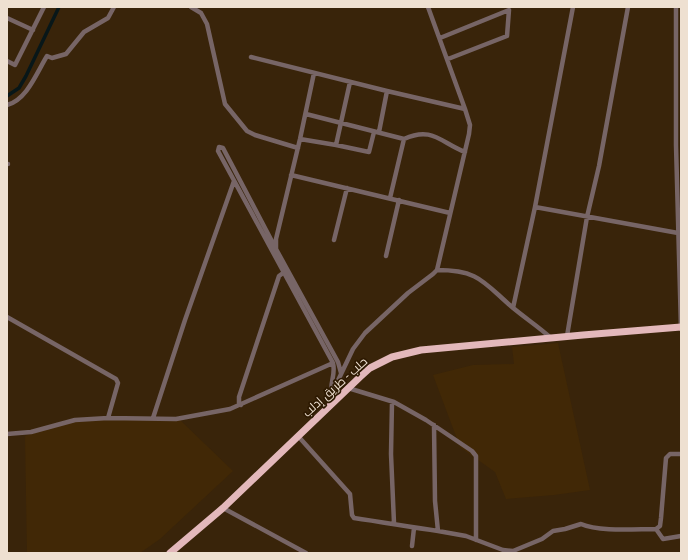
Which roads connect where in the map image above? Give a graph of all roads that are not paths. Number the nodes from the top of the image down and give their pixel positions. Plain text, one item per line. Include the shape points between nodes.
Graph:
1 (44, 7) edge
2 (114, 7) edge
3 (191, 7) edge
4 (428, 7) edge
5 (573, 7) edge
6 (628, 7) edge
7 (676, 7) edge
8 (7, 18) edge
9 (32, 30) junction
10 (440, 38) junction
11 (251, 57) dead end
12 (448, 59) junction
13 (7, 61) edge
14 (314, 73) junction
15 (350, 82) junction
16 (387, 91) junction
17 (7, 105) edge
18 (679, 106) edge
19 (465, 109) junction
20 (306, 114) junction
21 (340, 123) junction
22 (376, 132) junction
23 (300, 139) junction
24 (404, 139) junction
25 (336, 145) junction
26 (298, 148) junction
27 (679, 150) edge
28 (465, 152) junction
29 (291, 175) junction
30 (234, 181) junction
31 (347, 188) junction
32 (390, 198) junction
33 (399, 200) junction
34 (535, 207) junction
35 (450, 213) junction
36 (587, 217) junction
37 (678, 233) junction
38 (334, 240) dead end
39 (276, 249) junction
40 (274, 256) junction
41 (386, 256) dead end
42 (437, 270) junction
43 (283, 273) junction
44 (513, 308) junction
45 (7, 317) edge
46 (681, 328) edge
47 (567, 336) junction
48 (551, 338) junction
49 (332, 363) junction
50 (341, 373) junction
51 (348, 388) junction
52 (334, 397) junction
53 (392, 402) junction
54 (241, 405) junction
55 (108, 418) junction
56 (153, 418) junction
57 (434, 425) junction
58 (7, 434) edge
59 (298, 436) junction
60 (681, 454) edge
61 (223, 508) junction
62 (394, 523) junction
63 (414, 528) junction
64 (656, 529) junction
65 (438, 531) junction
66 (681, 536) edge
67 (476, 540) junction
68 (412, 546) dead end
69 (170, 553) edge
70 (306, 553) edge

1 - 9 street
2 - 17 street via 108,18 84,32 66,54 52,58 47,56 25,93
3 - 26 street via 201,13 207,24 225,104 247,131 255,136
4 - 10 street
5 - 34 street
6 - 36 street via 599,166
7 - 18 street
8 - 9 street
9 - 13 street via 15,65
10 - 12 street
10 - 12 street via 509,10 507,36
11 - 14 street
12 - 19 street
14 - 15 street
14 - 20 street
15 - 16 street
15 - 21 street
16 - 19 street
16 - 22 street
18 - 27 street
19 - 28 street via 470,125
20 - 21 street
20 - 23 street
21 - 22 street
21 - 25 street
22 - 24 street
22 - 25 street via 369,152
23 - 25 street
23 - 26 street
24 - 28 street via 419,133 427,133
24 - 32 street
26 - 29 street
27 - 37 street
28 - 35 street
29 - 31 street
29 - 39 street
30 - 39 street via 218,151 219,147 222,148
30 - 40 street
30 - 56 street
31 - 32 street
31 - 38 street
32 - 33 street
33 - 35 street
33 - 41 street
34 - 36 street
34 - 44 street
35 - 42 street
36 - 37 street
36 - 47 street
37 - 46 street
39 - 40 street
39 - 50 street via 338,362
40 - 43 street
42 - 44 street via 472,274 488,284
42 - 50 street via 365,333 353,349
43 - 49 street
43 - 54 street via 279,276 239,397
44 - 48 street
45 - 55 street via 116,379 118,383
46 - 47 highway, حلب - طريق إدلب
47 - 48 highway, حلب - طريق إدلب
48 - 51 highway, حلب - طريق إدلب via 406,353 376,365
49 - 52 street via 334,370 331,390
49 - 54 street
50 - 52 street
51 - 52 highway, حلب - طريق إدلب
51 - 53 street
52 - 59 highway, حلب - طريق إدلب
53 - 57 street
53 - 62 street
54 - 56 street via 181,418
55 - 56 street
55 - 58 street via 75,420 31,432
57 - 65 street
57 - 67 street via 476,456
59 - 61 highway, حلب - طريق إدلب
59 - 62 street via 350,494 354,518
60 - 64 street via 670,454 666,458 660,526
61 - 69 highway, حلب - طريق إدلب
61 - 70 street
62 - 63 street
63 - 65 street
63 - 68 street
64 - 66 street via 663,539
64 - 67 street via 600,528 581,524 553,531 513,551
65 - 67 street

